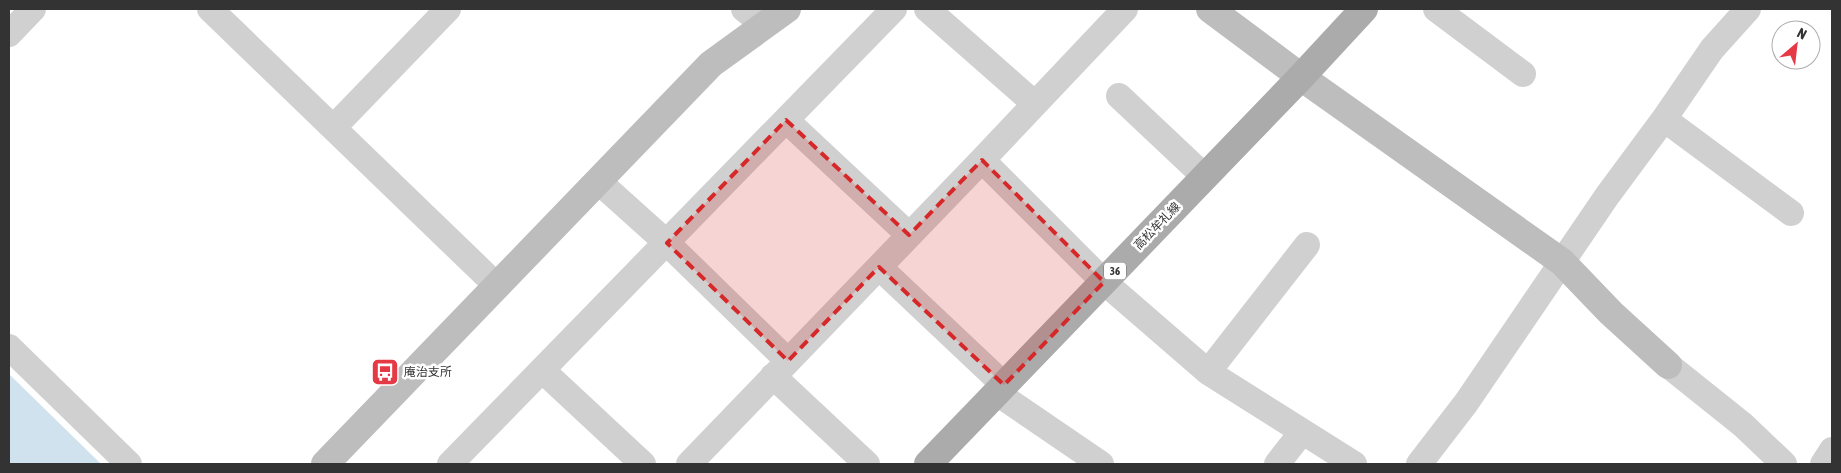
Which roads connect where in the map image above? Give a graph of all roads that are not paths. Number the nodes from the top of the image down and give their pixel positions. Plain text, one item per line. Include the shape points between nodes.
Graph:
1 (33, 9) edge
2 (210, 9) edge
3 (448, 9) edge
4 (787, 9) edge
5 (894, 9) edge
6 (927, 9) edge
7 (1125, 9) edge
8 (1210, 9) edge
9 (1364, 9) edge
10 (1436, 9) edge
11 (1748, 9) edge
12 (754, 17) edge
13 (9, 34) edge
14 (1523, 74) dead end
15 (1301, 77) junction
16 (1119, 96) dead end
17 (1035, 104) junction
18 (1664, 119) junction
19 (786, 120) junction
20 (334, 127) junction
21 (982, 160) junction
22 (1205, 177) junction
23 (598, 181) junction
24 (1791, 213) dead end
25 (909, 235) junction
26 (666, 243) junction
27 (1307, 245) dead end
28 (1562, 262) junction
29 (879, 266) junction
30 (1104, 282) junction
31 (496, 285) junction
32 (9, 347) edge
33 (1668, 365) joint
34 (781, 369) junction
35 (542, 370) junction
36 (1208, 372) junction
37 (1000, 389) junction
38 (1302, 432) junction
39 (1832, 450) edge
40 (129, 464) edge
41 (325, 464) edge
42 (450, 464) edge
43 (642, 464) edge
44 (689, 464) edge
45 (867, 464) edge
46 (928, 464) edge
47 (1101, 464) edge
48 (1277, 464) edge
49 (1354, 464) edge
50 (1419, 464) edge
51 (1784, 464) edge
52 (1823, 464) edge

1 - 13 street
2 - 20 street
3 - 20 street
4 - 12 street
5 - 19 street
6 - 17 street
7 - 17 street
8 - 15 street
9 - 15 main road, 高松牟礼線 / 36
10 - 14 street
11 - 18 street via 1712,49
12 - 23 street
15 - 22 main road, 高松牟礼線 / 36
15 - 28 street
16 - 22 street
17 - 21 street
18 - 24 street
18 - 28 street
19 - 25 street
19 - 26 street
20 - 31 street
21 - 25 street
21 - 30 street
22 - 30 main road, 高松牟礼線 / 36
23 - 26 street
23 - 31 street
25 - 29 street
26 - 34 street
26 - 35 street
27 - 36 street
28 - 33 street
28 - 50 street via 1466,403
29 - 34 street
29 - 37 street
30 - 36 street
30 - 37 main road, 高松牟礼線 / 36
31 - 41 street
32 - 40 street
33 - 51 street via 1743,425
34 - 44 street
34 - 45 street
35 - 42 street
35 - 43 street
36 - 38 street
37 - 46 main road, 高松牟礼線 / 36
37 - 47 street
38 - 48 street
38 - 49 street
39 - 52 street

